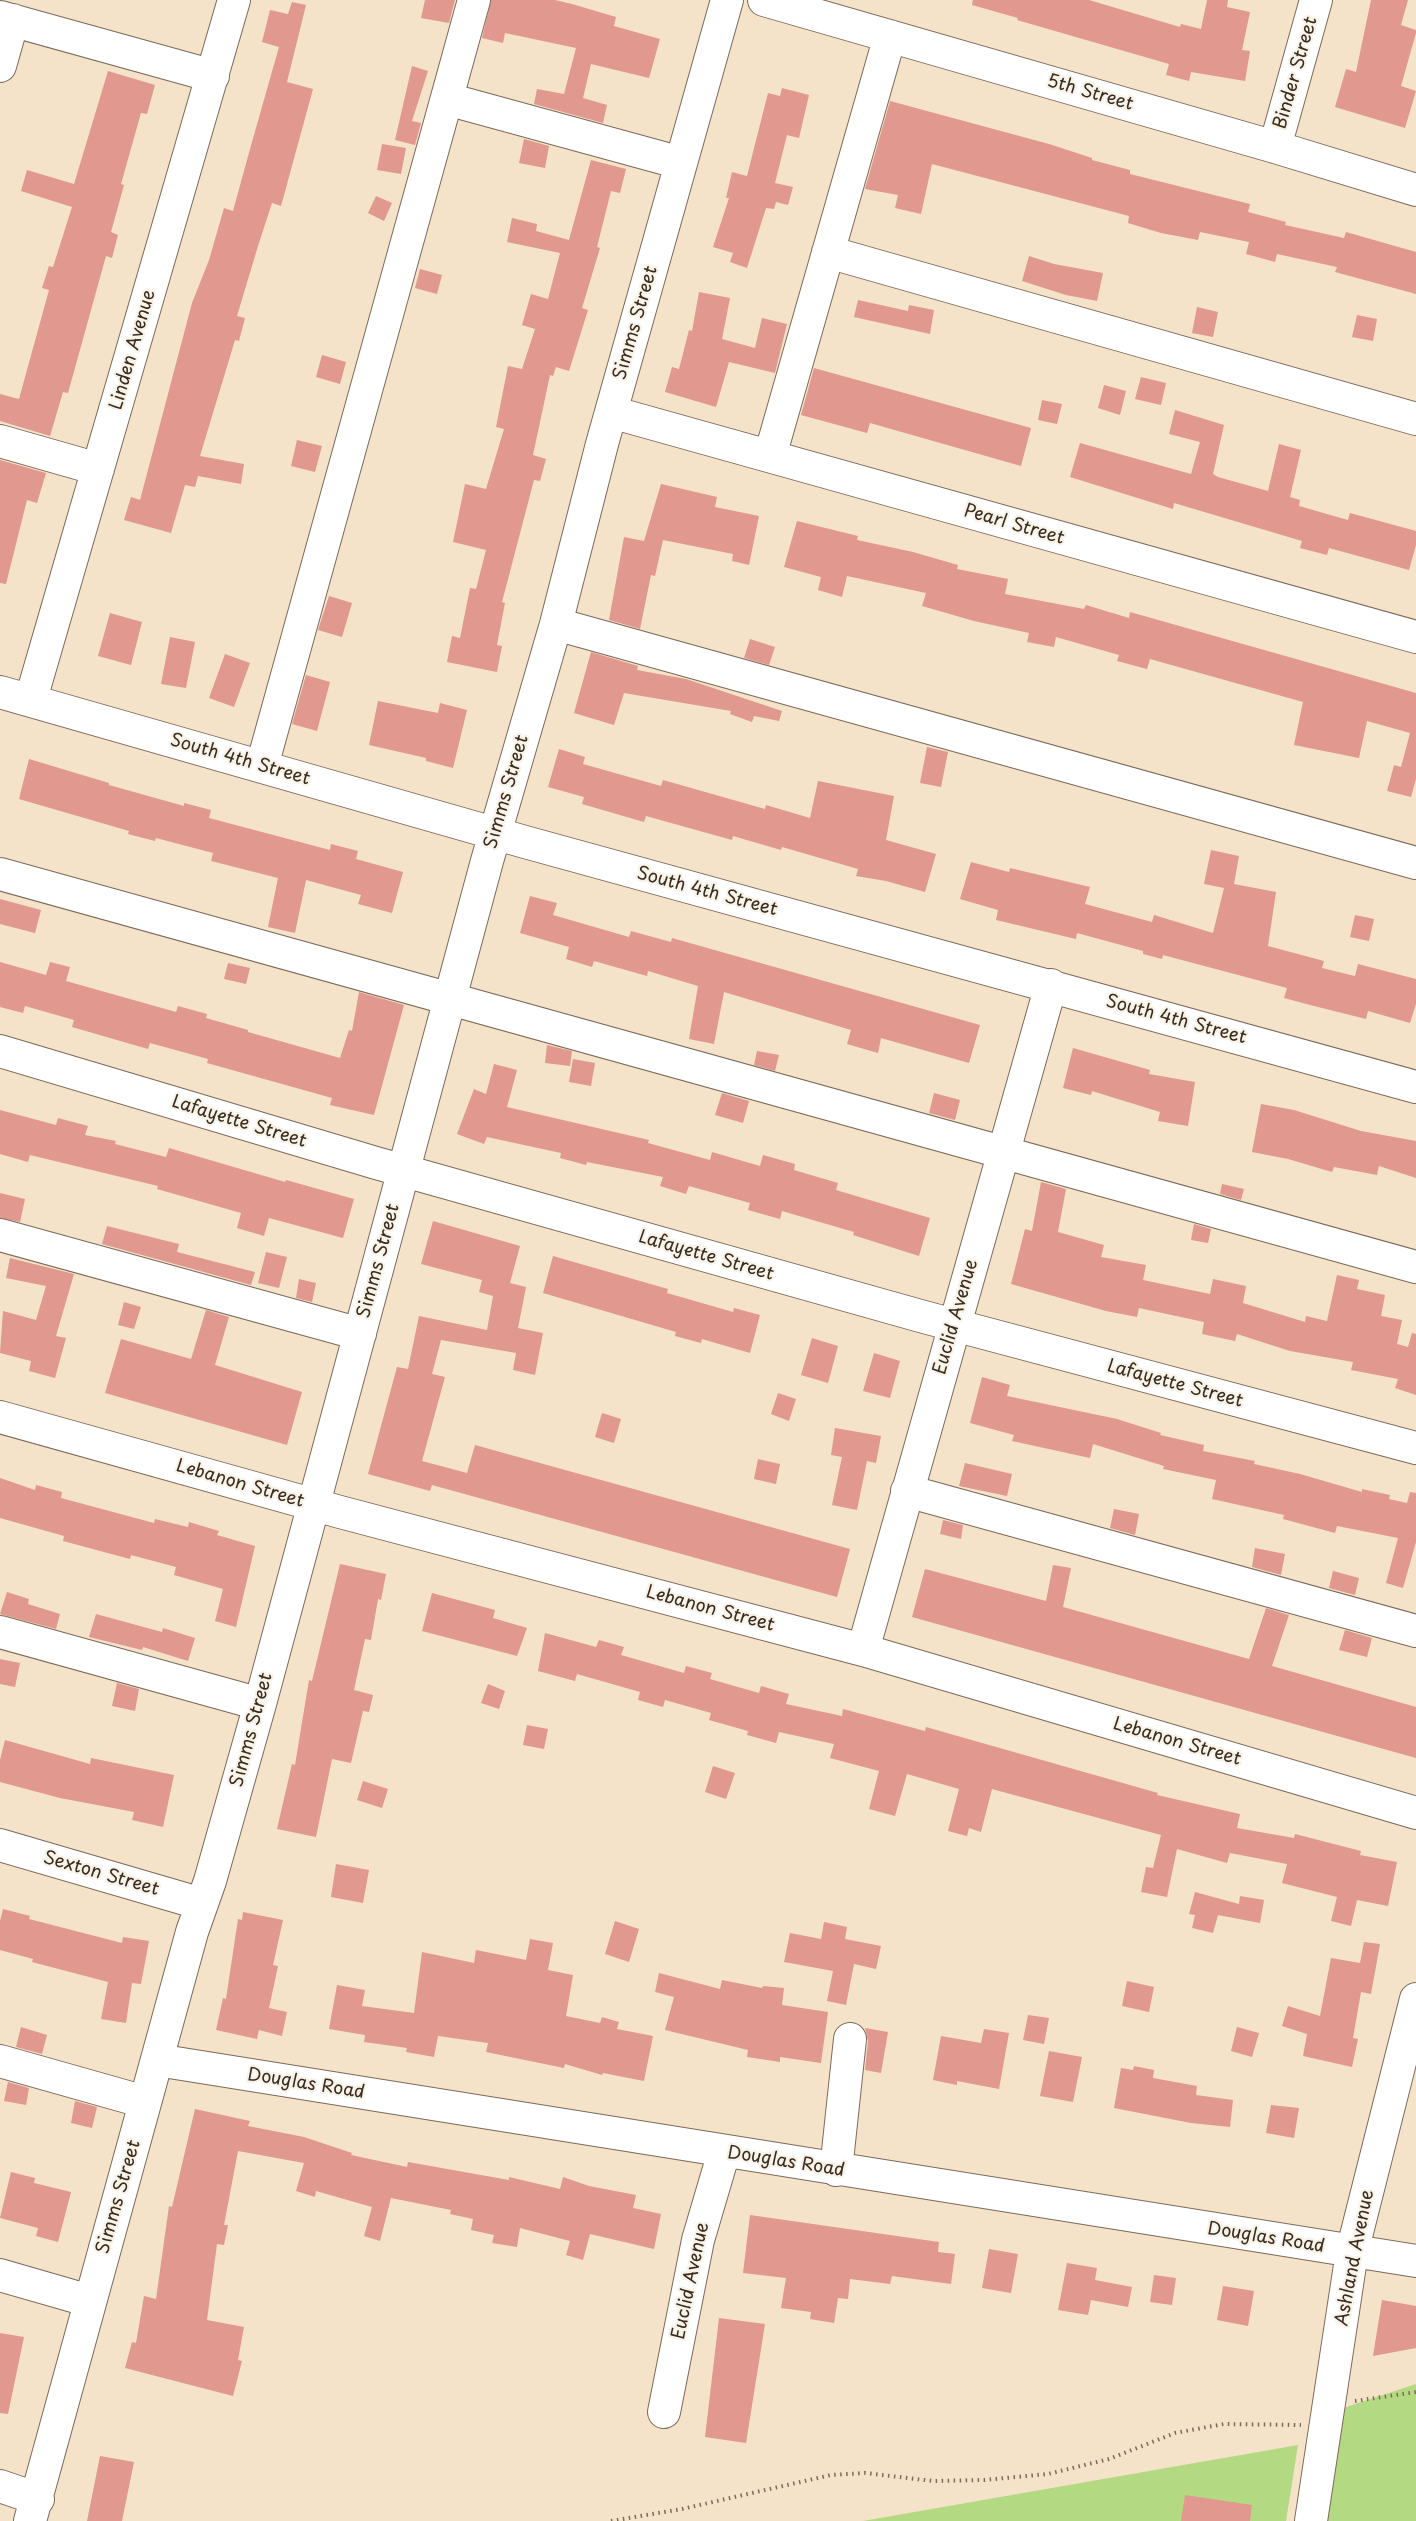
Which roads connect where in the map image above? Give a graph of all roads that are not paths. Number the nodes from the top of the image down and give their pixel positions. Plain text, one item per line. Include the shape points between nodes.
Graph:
1 (234, 0) edge
2 (474, 0) edge
3 (727, 0) edge
4 (764, 0) edge
5 (1316, 0) edge
6 (6, 19) edge
7 (890, 36) junction
8 (0, 66) edge
9 (213, 76) junction
10 (447, 99) junction
11 (1275, 147) junction
12 (681, 163) junction
13 (1416, 190) edge
14 (828, 252) junction
15 (611, 412) junction
16 (1416, 419) edge
17 (0, 441) edge
18 (770, 456) junction
19 (98, 469) junction
20 (556, 624) junction
21 (1416, 637) edge
22 (0, 692) edge
23 (31, 699) junction
24 (262, 766) junction
25 (495, 833) junction
26 (1416, 863) edge
27 (0, 874) edge
28 (1051, 985) junction
29 (452, 998) junction
30 (0, 1051) edge
31 (1416, 1087) edge
32 (1003, 1152) junction
33 (402, 1171) junction
34 (0, 1235) edge
35 (1416, 1267) edge
36 (953, 1325) junction
37 (360, 1335) junction
38 (0, 1417) edge
39 (1416, 1448) edge
40 (907, 1491) junction
41 (313, 1505) junction
42 (1416, 1631) edge
43 (0, 1632) edge
44 (863, 1650) junction
45 (260, 1704) junction
46 (1416, 1813) edge
47 (0, 1845) edge
48 (202, 1904) junction
49 (1416, 1999) edge
50 (850, 2039) dead end
51 (157, 2060) junction
52 (0, 2061) edge
53 (145, 2102) junction
54 (724, 2152) junction
55 (836, 2170) junction
56 (1352, 2252) junction
57 (1416, 2261) edge
58 (0, 2276) edge
59 (90, 2301) junction
60 (664, 2412) dead end
61 (0, 2486) edge
62 (34, 2510) edge
63 (1311, 2521) edge

1 - 9 street, Linden Avenue
2 - 10 street
3 - 12 street, Simms Street
4 - 7 street, 5th Street
5 - 11 street, Binder Street
6 - 8 street
6 - 9 street
7 - 11 street, 5th Street
7 - 14 street
9 - 19 street, Linden Avenue
10 - 12 street
10 - 24 street
11 - 13 street, 5th Street
12 - 15 street, Simms Street
14 - 16 street
14 - 18 street
15 - 18 street, Pearl Street
15 - 20 street, Simms Street
17 - 19 street
18 - 21 street, Pearl Street
19 - 23 street, Linden Avenue
20 - 25 street, Simms Street
20 - 26 street
22 - 23 street, South 4th Street
23 - 24 street, South 4th Street
24 - 25 street, South 4th Street
25 - 28 street, South 4th Street
25 - 29 street, Simms Street
27 - 29 street
28 - 31 street, South 4th Street
28 - 32 street, Euclid Avenue
29 - 32 street
29 - 33 street, Simms Street
30 - 33 street, Lafayette Street
32 - 35 street
32 - 36 street, Euclid Avenue
33 - 36 street, Lafayette Street
33 - 37 street, Simms Street
34 - 37 street
36 - 39 street, Lafayette Street
36 - 40 street, Euclid Avenue
37 - 41 street, Simms Street
38 - 41 street, Lebanon Street
40 - 42 street
40 - 44 street, Euclid Avenue
41 - 44 street, Lebanon Street
41 - 45 street, Simms Street
43 - 45 street
44 - 46 street, Lebanon Street
45 - 48 street, Simms Street
47 - 48 street, Sexton Street
48 - 51 street, Simms Street
49 - 56 street, Ashland Avenue
50 - 55 street
51 - 53 street, Simms Street
51 - 54 street, Douglas Road
52 - 53 street
53 - 59 street, Simms Street
54 - 55 street, Douglas Road
54 - 60 street, Euclid Avenue via 698,2240
55 - 56 street, Douglas Road
56 - 57 street, Douglas Road
56 - 63 street, Ashland Avenue
58 - 59 street
59 - 62 street, Simms Street
61 - 62 street

